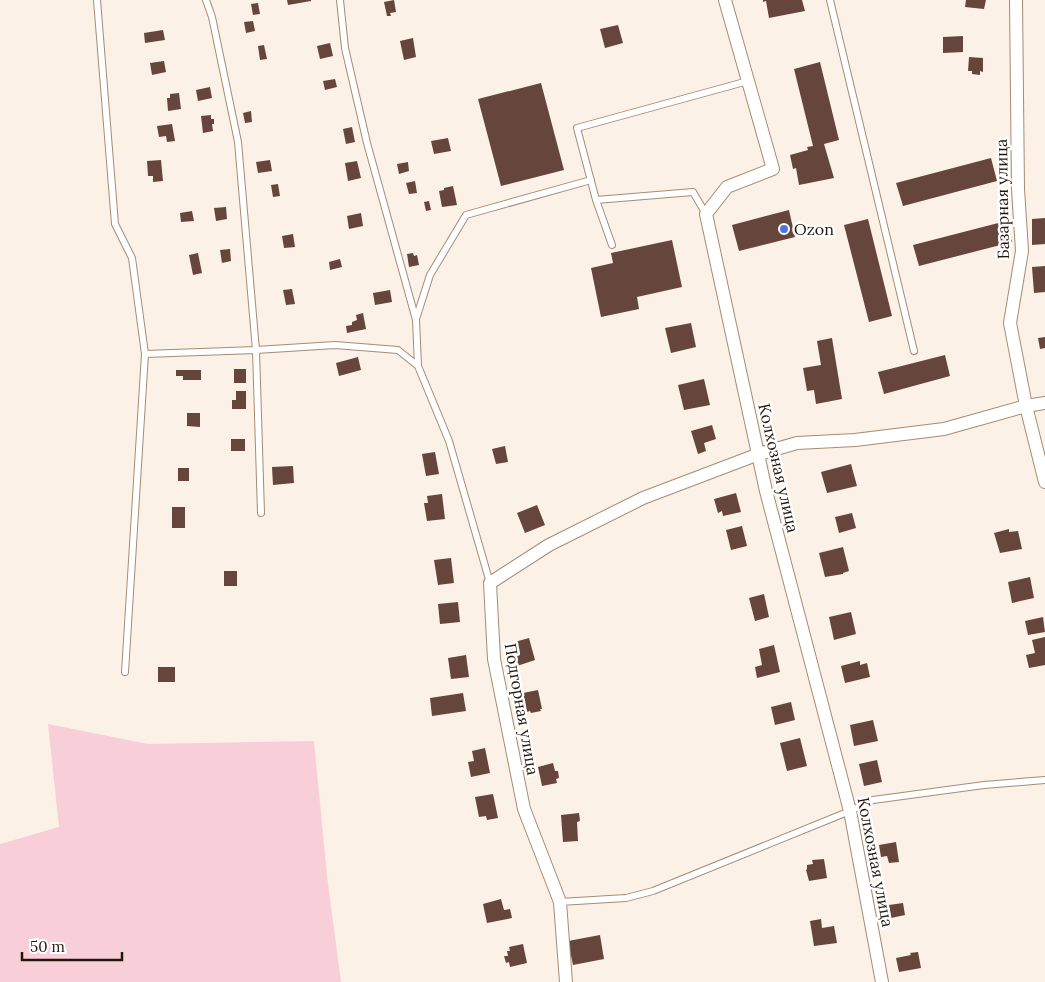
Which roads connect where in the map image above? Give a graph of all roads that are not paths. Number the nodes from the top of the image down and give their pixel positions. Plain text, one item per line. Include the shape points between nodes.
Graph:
1 (97, 0) edge
2 (206, 0) edge
3 (340, 0) edge
4 (725, 0) edge
5 (830, 0) edge
6 (1016, 0) edge
7 (748, 82) junction
8 (591, 180) junction
9 (596, 200) junction
10 (706, 214) junction
11 (612, 245) dead end
12 (416, 320) junction
13 (256, 350) junction
14 (914, 351) dead end
15 (145, 354) junction
16 (418, 366) junction
17 (1045, 403) edge
18 (1026, 406) junction
19 (759, 454) junction
20 (1045, 482) edge
21 (261, 513) dead end
22 (490, 583) junction
23 (125, 672) dead end
24 (1045, 780) edge
25 (850, 811) junction
26 (560, 902) junction
27 (566, 982) edge
28 (882, 982) edge

1 - 15 lane via 116,224 132,258
2 - 13 lane via 238,142
3 - 12 lane via 345,48 367,143
4 - 7 street
5 - 14 lane
6 - 18 street, Базарная улица via 1018,189 1022,251 1010,323
7 - 8 lane via 577,128
7 - 10 street via 773,169 727,187
8 - 9 lane
8 - 12 lane via 466,215 430,275
9 - 10 lane via 693,192
9 - 11 lane
10 - 19 street, Колхозная улица
12 - 16 lane
13 - 15 lane
13 - 16 lane via 335,345 398,350
13 - 21 lane
15 - 23 lane
16 - 22 lane via 449,441
17 - 18 street
18 - 19 street via 944,429 855,440 797,443
18 - 20 street, Базарная улица
19 - 22 street via 643,498 549,545
19 - 25 street, Колхозная улица
22 - 26 street, Подгорная улица via 494,659 524,809
24 - 25 lane via 873,800
25 - 26 lane via 653,891 626,898
25 - 28 street, Колхозная улица
26 - 27 street, Подгорная улица

